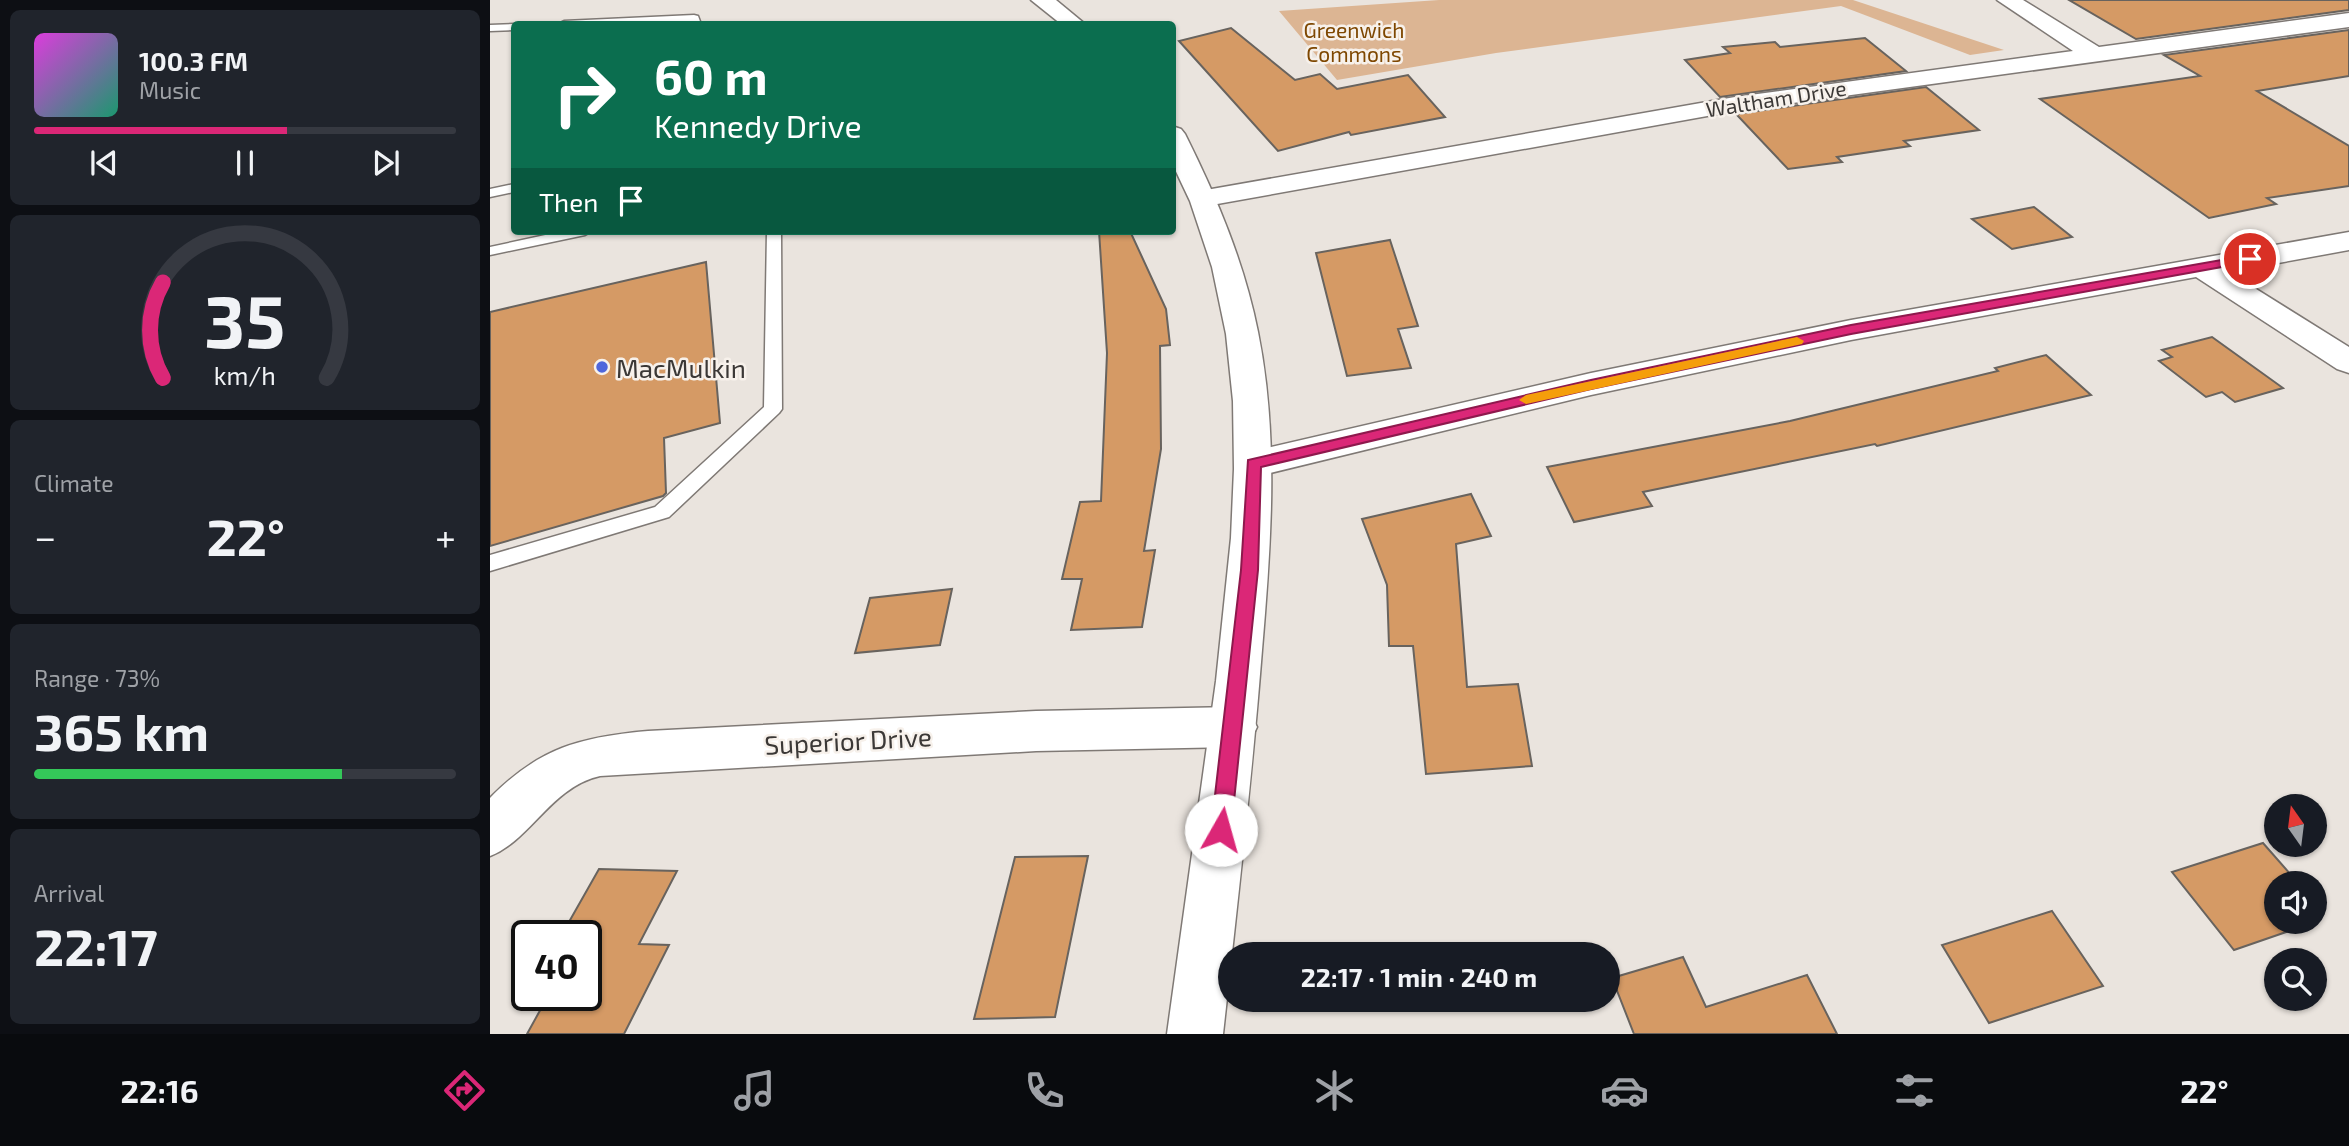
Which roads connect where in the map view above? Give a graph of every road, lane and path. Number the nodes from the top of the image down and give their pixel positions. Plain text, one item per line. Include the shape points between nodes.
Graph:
1 (1042, 0) edge
2 (2008, 0) edge
3 (2349, 20) edge
4 (629, 21) edge
5 (695, 21) edge
6 (1070, 21) edge
7 (511, 27) edge
8 (490, 28) edge
9 (2092, 54) junction
10 (1176, 142) edge
11 (511, 189) edge
12 (490, 193) edge
13 (1206, 198) junction
14 (566, 235) edge
15 (774, 235) edge
16 (2349, 241) edge
17 (490, 251) edge
18 (2201, 267) junction
19 (2349, 362) edge
20 (1254, 464) junction
21 (490, 563) edge
22 (1234, 727) junction
23 (490, 833) edge
24 (1195, 1034) edge

1 - 6 street
2 - 9 street
3 - 9 street, Waltham Drive
4 - 5 lane
7 - 8 lane
9 - 13 street, Waltham Drive via 1735,104
10 - 13 street
11 - 12 lane
13 - 20 street via 1228,262 1245,348
14 - 17 lane
15 - 21 lane via 773,409 662,512
16 - 18 street
18 - 19 street
18 - 20 street via 1851,330 1591,384
20 - 22 street via 1250,570
22 - 23 street, Superior Drive via 1036,731 648,751 592,758 544,780
22 - 24 street

